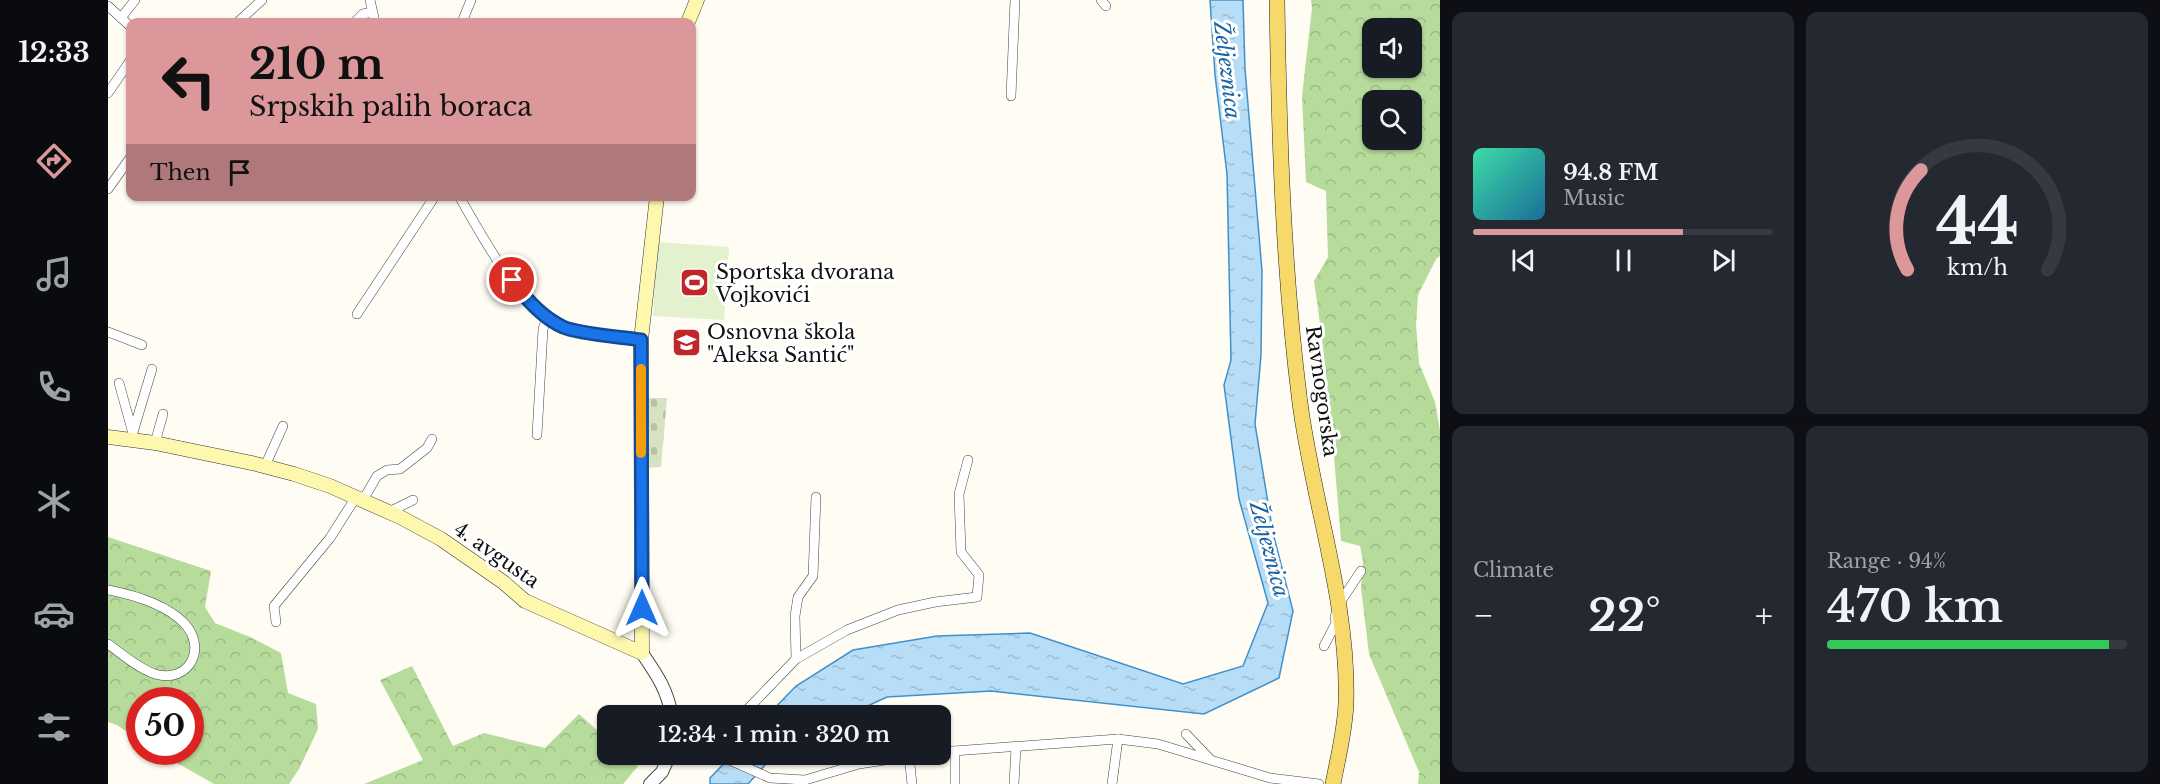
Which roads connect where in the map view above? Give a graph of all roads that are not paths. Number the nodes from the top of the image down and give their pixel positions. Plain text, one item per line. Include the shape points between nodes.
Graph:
1 (135, 0) edge
2 (262, 0) edge
3 (370, 0) edge
4 (471, 0) edge
5 (698, 0) edge
6 (1015, 0) edge
7 (1277, 0) edge
8 (109, 9) edge
9 (372, 12) junction
10 (121, 18) junction
11 (242, 18) edge
12 (360, 18) edge
13 (374, 18) edge
14 (464, 18) edge
15 (690, 18) edge
16 (126, 22) edge
17 (126, 67) edge
18 (108, 93) edge
19 (1011, 96) dead end
20 (126, 164) edge
21 (108, 189) edge
22 (432, 201) edge
23 (462, 201) edge
24 (656, 201) edge
25 (357, 314) dead end
26 (547, 317) junction
27 (108, 332) edge
28 (641, 340) junction
29 (142, 345) dead end
30 (152, 369) dead end
31 (120, 383) dead end
32 (163, 414) dead end
33 (283, 426) dead end
34 (131, 435) junction
35 (537, 435) dead end
36 (108, 437) edge
37 (432, 439) dead end
38 (155, 443) junction
39 (968, 460) dead end
40 (265, 466) junction
41 (816, 497) dead end
42 (359, 499) junction
43 (412, 500) dead end
44 (389, 512) junction
45 (330, 538) junction
46 (315, 547) dead end
47 (1360, 570) dead end
48 (108, 590) edge
49 (1338, 605) junction
50 (276, 622) dead end
51 (108, 644) edge
52 (1324, 646) dead end
53 (642, 653) junction
54 (796, 659) junction
55 (670, 705) edge
56 (752, 705) edge
57 (1186, 734) dead end
58 (1118, 739) junction
59 (1016, 747) junction
60 (951, 751) edge
61 (954, 751) junction
62 (1211, 760) junction
63 (665, 765) edge
64 (741, 765) edge
65 (856, 765) edge
66 (910, 765) edge
67 (650, 784) edge
68 (912, 784) edge
69 (955, 784) edge
70 (1014, 784) edge
71 (1112, 784) edge
72 (1320, 784) edge
73 (1333, 784) edge

1 - 10 street
2 - 11 street
3 - 9 street
4 - 14 street
5 - 15 main road
6 - 19 street
7 - 49 main road, Ravnogorska via 1279,125 1292,335 1301,413
8 - 10 street
9 - 12 street
9 - 13 street
10 - 16 street
17 - 18 street
20 - 21 street
22 - 25 street
23 - 26 street via 502,268
24 - 28 main road
26 - 28 street via 564,328
26 - 35 street
27 - 29 street
28 - 53 main road
30 - 34 street
31 - 34 street
32 - 38 street
33 - 40 street
34 - 36 main road, 4. avgusta
34 - 38 main road, 4. avgusta
37 - 42 street via 400,469 377,476
38 - 40 main road, 4. avgusta
39 - 54 street via 959,494 961,552 979,575 977,597 898,610 847,630
40 - 42 main road, 4. avgusta
41 - 54 street via 813,576 798,597
42 - 44 main road, 4. avgusta
42 - 45 street
43 - 44 street
44 - 53 main road, 4. avgusta via 441,538 525,601
45 - 46 street
45 - 50 street via 274,606
47 - 49 street
48 - 51 street via 147,601 176,616 196,642 191,664 166,676 147,671
49 - 52 street via 1334,609 1336,623
49 - 73 main road, Ravnogorska via 1346,704
53 - 55 street via 662,682
54 - 56 street
57 - 62 street
58 - 59 street
58 - 62 street via 1158,744
58 - 71 street
59 - 61 street
59 - 70 street
60 - 61 street
61 - 69 street
62 - 72 street via 1270,778
63 - 67 street
64 - 65 street via 770,778 805,780
66 - 68 street

